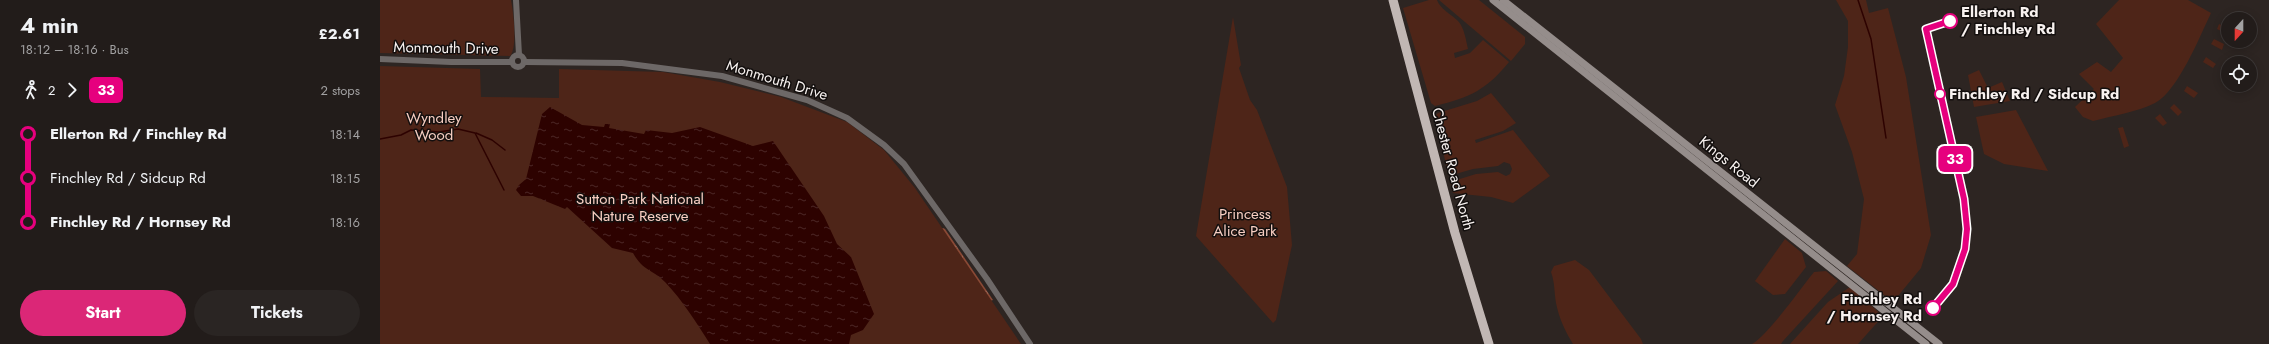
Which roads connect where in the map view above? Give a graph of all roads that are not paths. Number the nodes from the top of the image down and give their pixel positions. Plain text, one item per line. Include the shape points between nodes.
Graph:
1 (516, 0) edge
2 (1393, 0) edge
3 (1493, 0) edge
4 (1503, 0) edge
5 (519, 55) junction
6 (380, 59) edge
7 (512, 62) junction
8 (525, 62) junction
9 (1030, 344) edge
10 (1489, 344) edge
11 (1926, 344) edge
12 (1939, 344) edge

1 - 5 street
2 - 10 highway, Chester Road North via 1455,233
3 - 11 main road, Kings Road
4 - 12 main road, Kings Road
5 - 7 street via 515,56
5 - 8 street
6 - 7 street, Monmouth Drive
7 - 8 street via 518,68
8 - 9 street, Monmouth Drive via 622,63 722,76 807,100 841,115 884,145 904,164 987,279

